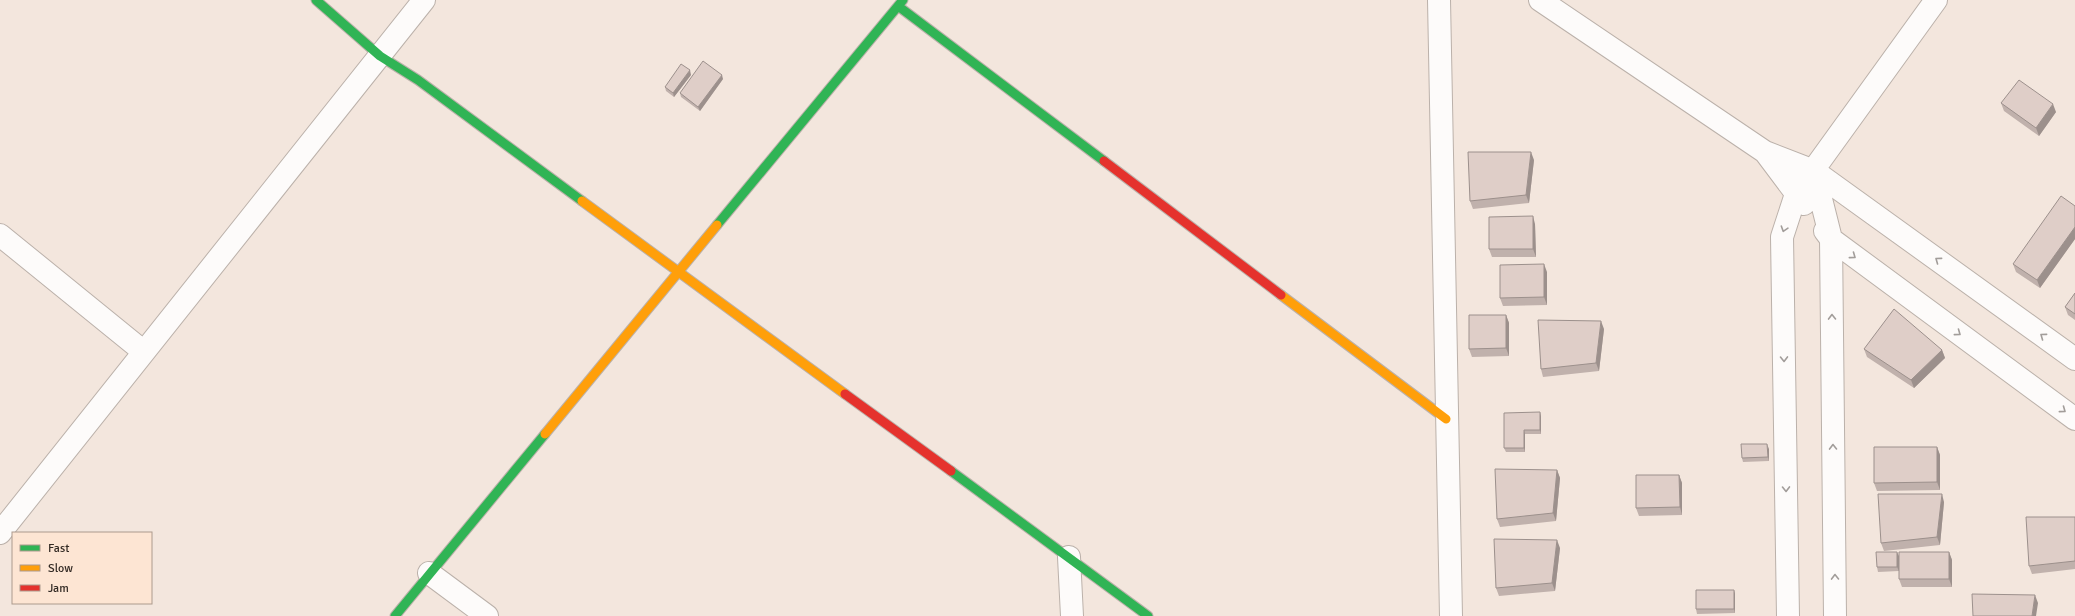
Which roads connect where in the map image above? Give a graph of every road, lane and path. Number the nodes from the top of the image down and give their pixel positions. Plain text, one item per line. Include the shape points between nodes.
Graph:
1 (316, 0) edge
2 (424, 0) edge
3 (1439, 0) edge
4 (1540, 0) edge
5 (1936, 0) edge
6 (901, 3) edge
7 (380, 56) junction
8 (1765, 152) junction
9 (1814, 171) junction
10 (1796, 194) junction
11 (0, 235) edge
12 (1831, 239) junction
13 (678, 271) junction
14 (144, 352) junction
15 (2075, 359) edge
16 (1446, 419) junction
17 (2075, 419) edge
18 (0, 533) edge
19 (1068, 557) junction
20 (429, 573) junction
21 (395, 616) edge
22 (487, 616) edge
23 (1072, 616) edge
24 (1148, 616) edge
25 (1451, 616) edge
26 (1788, 616) edge
27 (1835, 616) edge

1 - 7 street
2 - 7 street
3 - 16 street
4 - 8 street
5 - 9 street
6 - 13 street
6 - 16 street
7 - 13 street via 418,80
7 - 14 street
8 - 9 street
8 - 10 street
9 - 10 street
9 - 12 street
15 -> 9 street
10 - 12 street
10 -> 26 street via 1782,237
11 - 14 street
12 -> 17 street
27 -> 12 street
13 - 19 street
13 - 20 street
14 - 18 street
16 - 25 street
19 - 23 street
19 - 24 street
20 - 21 street
20 - 22 street

